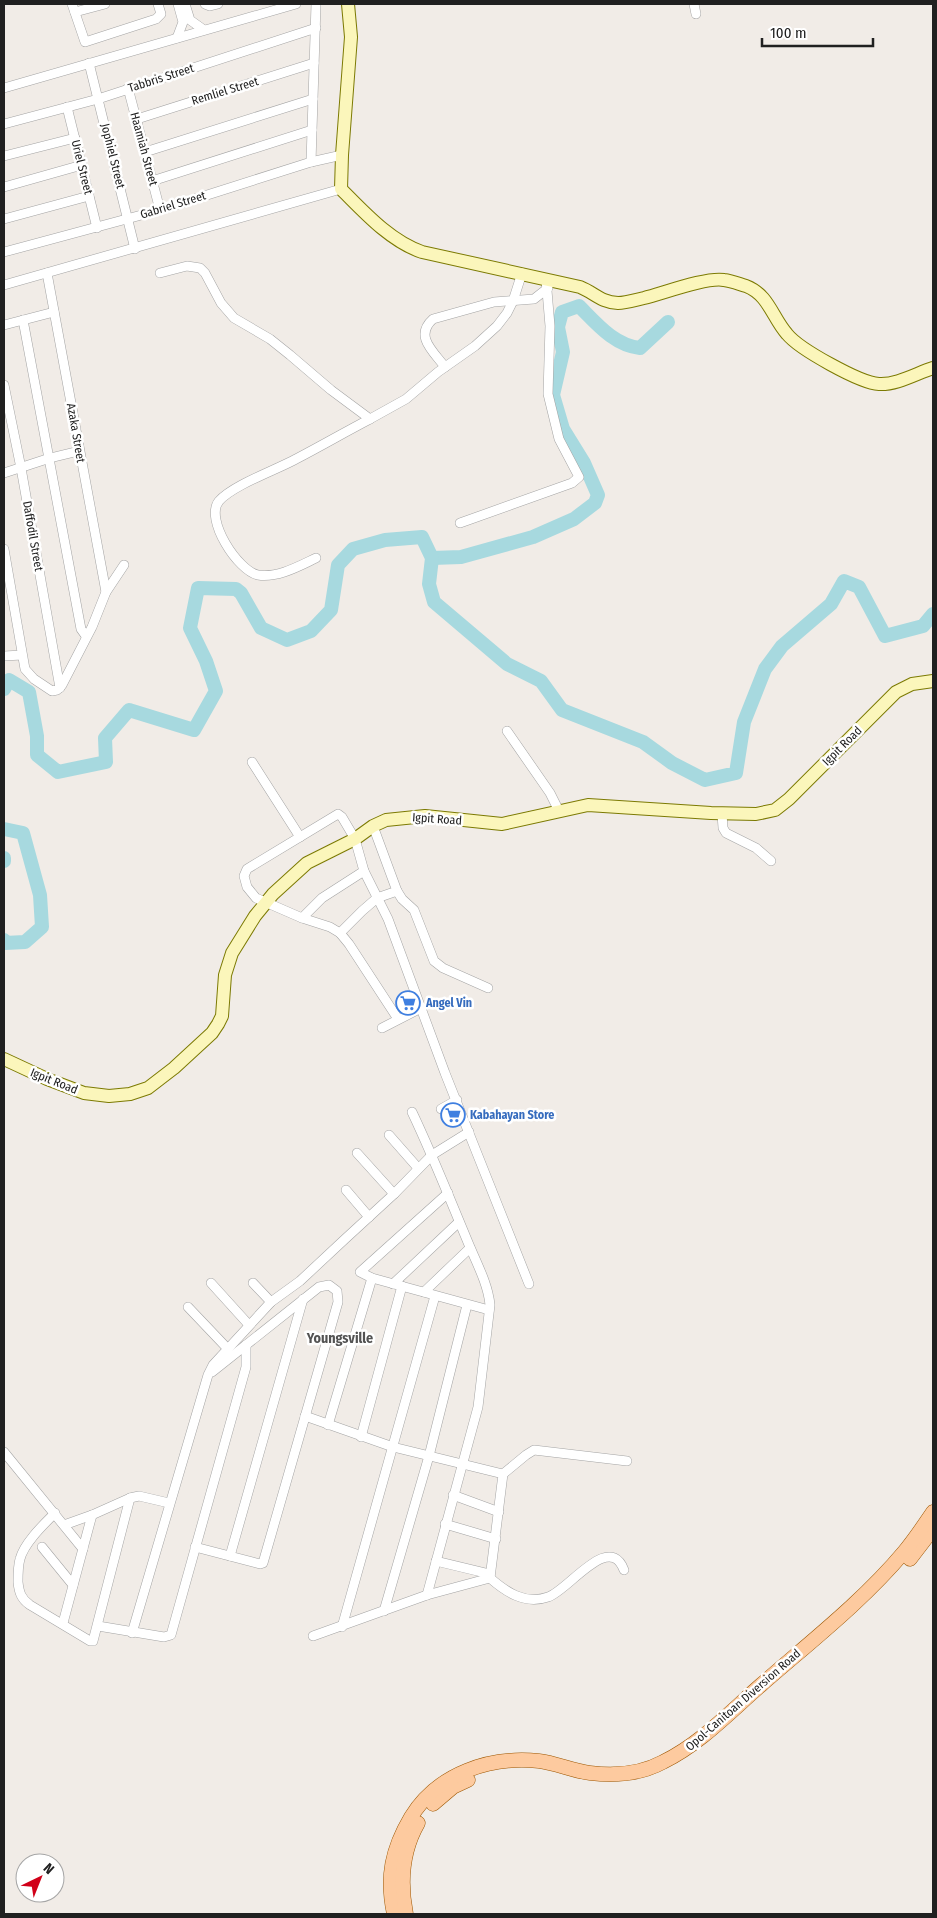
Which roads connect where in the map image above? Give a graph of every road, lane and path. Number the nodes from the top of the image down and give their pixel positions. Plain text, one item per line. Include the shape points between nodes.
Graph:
1 (105, 4) edge
2 (158, 4) edge
3 (178, 4) edge
4 (185, 4) edge
5 (205, 4) edge
6 (218, 4) edge
7 (296, 4) edge
8 (316, 4) edge
9 (348, 4) edge
10 (694, 4) edge
11 (74, 8) edge
12 (696, 14) dead end
13 (187, 21) junction
14 (316, 28) junction
15 (204, 30) junction
16 (177, 38) junction
17 (89, 63) junction
18 (314, 63) junction
19 (4, 88) edge
20 (128, 88) junction
21 (98, 98) junction
22 (313, 99) junction
23 (67, 107) junction
24 (137, 119) junction
25 (4, 124) edge
26 (312, 130) junction
27 (75, 138) junction
28 (145, 152) junction
29 (342, 155) junction
30 (4, 156) edge
31 (312, 162) junction
32 (82, 165) junction
33 (152, 181) junction
34 (4, 187) edge
35 (342, 189) junction
36 (89, 196) junction
37 (160, 210) junction
38 (4, 219) edge
39 (129, 219) junction
40 (97, 228) junction
41 (135, 248) junction
42 (4, 252) edge
43 (47, 273) junction
44 (160, 273) dead end
45 (522, 273) junction
46 (547, 283) junction
47 (4, 285) edge
48 (513, 301) junction
49 (54, 312) junction
50 (23, 320) junction
51 (4, 325) edge
52 (445, 367) junction
53 (933, 368) edge
54 (4, 385) edge
55 (370, 419) junction
56 (79, 451) junction
57 (50, 458) junction
58 (21, 468) junction
59 (4, 473) edge
60 (460, 523) dead end
61 (4, 549) edge
62 (316, 558) dead end
63 (124, 565) dead end
64 (106, 592) junction
65 (86, 636) junction
66 (22, 655) junction
67 (4, 656) edge
68 (933, 681) edge
69 (60, 688) junction
70 (507, 731) dead end
71 (252, 762) dead end
72 (558, 811) junction
73 (722, 814) junction
74 (373, 826) junction
75 (300, 837) junction
76 (355, 839) junction
77 (771, 860) dead end
78 (364, 871) junction
79 (397, 891) junction
80 (378, 898) junction
81 (265, 903) junction
82 (302, 918) junction
83 (340, 933) junction
84 (488, 988) dead end
85 (421, 1008) junction
86 (398, 1019) junction
87 (382, 1028) dead end
88 (4, 1060) edge
89 (457, 1100) junction
90 (441, 1109) dead end
91 (412, 1112) dead end
92 (469, 1132) junction
93 (389, 1135) dead end
94 (357, 1153) dead end
95 (432, 1155) junction
96 (418, 1168) junction
97 (346, 1190) dead end
98 (448, 1193) junction
99 (394, 1194) junction
100 (369, 1217) junction
101 (459, 1222) junction
102 (470, 1248) junction
103 (372, 1278) junction
104 (211, 1283) dead end
105 (253, 1283) dead end
106 (529, 1284) dead end
107 (397, 1285) junction
108 (424, 1292) junction
109 (435, 1296) junction
110 (303, 1299) junction
111 (271, 1302) junction
112 (467, 1305) junction
113 (188, 1307) dead end
114 (489, 1310) junction
115 (249, 1325) junction
116 (246, 1345) junction
117 (227, 1348) junction
118 (208, 1375) junction
119 (305, 1416) junction
120 (328, 1424) junction
121 (361, 1437) junction
122 (393, 1447) junction
123 (4, 1452) edge
124 (428, 1456) junction
125 (627, 1461) dead end
126 (462, 1463) junction
127 (503, 1474) junction
128 (453, 1496) junction
129 (130, 1498) junction
130 (169, 1502) junction
131 (499, 1512) junction
132 (933, 1512) edge
133 (55, 1513) junction
134 (92, 1515) junction
135 (445, 1524) junction
136 (64, 1525) junction
137 (933, 1529) edge
138 (496, 1540) junction
139 (42, 1547) dead end
140 (195, 1547) junction
141 (83, 1549) junction
142 (230, 1556) junction
143 (436, 1561) junction
144 (624, 1570) dead end
145 (490, 1576) junction
146 (73, 1585) junction
147 (427, 1594) junction
148 (384, 1611) junction
149 (64, 1623) junction
150 (98, 1626) junction
151 (342, 1627) junction
152 (132, 1632) junction
153 (313, 1636) dead end
154 (394, 1914) edge
155 (406, 1914) edge

1 - 11 street
2 - 11 street via 161,14 156,19 85,42
3 - 13 street
4 - 13 street
5 - 6 street
7 - 15 street
8 - 14 street
9 - 29 street via 351,37
10 - 12 street
13 - 15 street
13 - 16 street
14 - 18 street
14 - 20 street, Tabbris Street
15 - 16 street
16 - 17 street
17 - 19 street
17 - 21 street, Jophiel Street
18 - 22 street
18 - 24 street, Remliel Street
20 - 21 street, Tabbris Street
20 - 24 street, Haamiah Street
21 - 23 street, Tabbris Street
21 - 39 street, Jophiel Street
22 - 26 street
22 - 28 street
23 - 25 street, Tabbris Street
23 - 27 street, Uriel Street
24 - 28 street, Haamiah Street
26 - 31 street
26 - 33 street
27 - 30 street
27 - 32 street, Uriel Street
28 - 33 street, Haamiah Street
29 - 31 street, Gabriel Street
29 - 35 street
31 - 37 street, Gabriel Street
32 - 34 street
32 - 36 street, Uriel Street
33 - 37 street, Haamiah Street
35 - 41 street
35 - 45 street via 393,236 411,248
36 - 38 street
36 - 40 street, Uriel Street
37 - 39 street, Gabriel Street
39 - 40 street, Gabriel Street
39 - 41 street, Jophiel Street
40 - 42 street, Gabriel Street
41 - 43 street
43 - 47 street
43 - 49 street, Azaka Street
44 - 55 street via 187,266 200,268 221,304 234,318 284,350
45 - 46 street
45 - 48 street
46 - 48 street via 534,298
46 - 53 street via 580,287 600,299 619,303 706,281 724,280 759,293 796,343 862,380 891,383
46 - 60 street via 550,326 548,394 559,439 579,477 572,483
48 - 52 street via 497,326
48 - 52 street via 494,302 446,314 425,326 424,335 431,350
49 - 50 street
49 - 56 street, Azaka Street
50 - 51 street
50 - 57 street
52 - 55 street via 406,399
54 - 58 street, Daffodil Street
55 - 62 street via 235,490 216,505 216,524 245,570 258,575 280,574
56 - 57 street
56 - 64 street, Azaka Street
57 - 58 street
57 - 65 street via 81,630
58 - 59 street
58 - 69 street, Daffodil Street
61 - 66 street
63 - 64 street
64 - 65 street
65 - 69 street
66 - 67 street
66 - 69 street via 29,675 52,692
68 - 73 street, Igpit Road via 912,684 896,692 775,810 756,814
70 - 72 street via 550,793
71 - 75 street
72 - 73 street, Igpit Road via 596,805
72 - 74 street, Igpit Road via 502,824 425,816 386,820
73 - 77 street via 726,833 756,848
74 - 76 street, Igpit Road
74 - 79 street
75 - 76 street via 338,814
75 - 81 street via 245,872 253,895
76 - 78 street
76 - 81 street, Igpit Road via 307,863
78 - 80 street
78 - 82 street via 322,898
79 - 80 street
79 - 84 street via 414,910 434,962
80 - 83 street
80 - 85 street
81 - 82 street
81 - 88 street, Igpit Road via 232,953 224,975 222,1016 212,1034 148,1088 109,1096 84,1094
82 - 83 street
83 - 86 street
85 - 86 street
85 - 89 street
86 - 87 street
89 - 90 street
89 - 92 street
91 - 95 street
92 - 95 street
92 - 106 street
93 - 96 street
94 - 99 street
95 - 96 street
95 - 98 street
96 - 99 street
97 - 100 street
98 - 101 street
98 - 103 street via 361,1270 362,1274
99 - 100 street
100 - 111 street via 300,1281
101 - 102 street
101 - 107 street
102 - 108 street
102 - 114 street via 489,1298
103 - 107 street
103 - 120 street
104 - 115 street
105 - 111 street
107 - 108 street
107 - 121 street
108 - 109 street
109 - 112 street
109 - 122 street
110 - 116 street
110 - 119 street via 324,1286 334,1287 338,1295
110 - 142 street
111 - 115 street
112 - 114 street
112 - 124 street
113 - 117 street
114 - 126 street via 480,1395
115 - 117 street
116 - 118 street
116 - 140 street via 246,1367
117 - 118 street
118 - 130 street
119 - 120 street
119 - 142 street via 263,1563
120 - 121 street
121 - 122 street
122 - 124 street
122 - 151 street
123 - 133 street
124 - 126 street
124 - 148 street
125 - 127 street via 534,1450
126 - 127 street
126 - 128 street
127 - 131 street
128 - 131 street
128 - 135 street
129 - 130 street via 139,1496
129 - 134 street
129 - 150 street
130 - 152 street
131 - 138 street
132 - 154 main road, Opol-Canitoan Diversion Road via 905,1551 825,1629 690,1747 663,1762 644,1771 624,1774 590,1773 540,1761 520,1760 485,1764 446,1780 415,1812 395,1850 390,1870
133 - 136 street
133 - 149 street via 30,1541 20,1559 19,1591 30,1605
134 - 136 street
134 - 141 street
135 - 138 street
135 - 143 street
136 - 141 street
137 - 155 main road, Opol-Canitoan Diversion Road via 892,1579 695,1754 667,1771 620,1783 515,1768 496,1770 453,1787 435,1802 413,1832 403,1871
138 - 145 street
139 - 146 street
140 - 142 street
140 - 152 street via 171,1635 164,1637
141 - 146 street
143 - 145 street
143 - 147 street
144 - 145 street via 617,1559 602,1557 556,1594 539,1599 513,1595
145 - 147 street
146 - 149 street
147 - 148 street
148 - 151 street
149 - 150 street via 90,1641 95,1638
150 - 152 street
151 - 153 street

